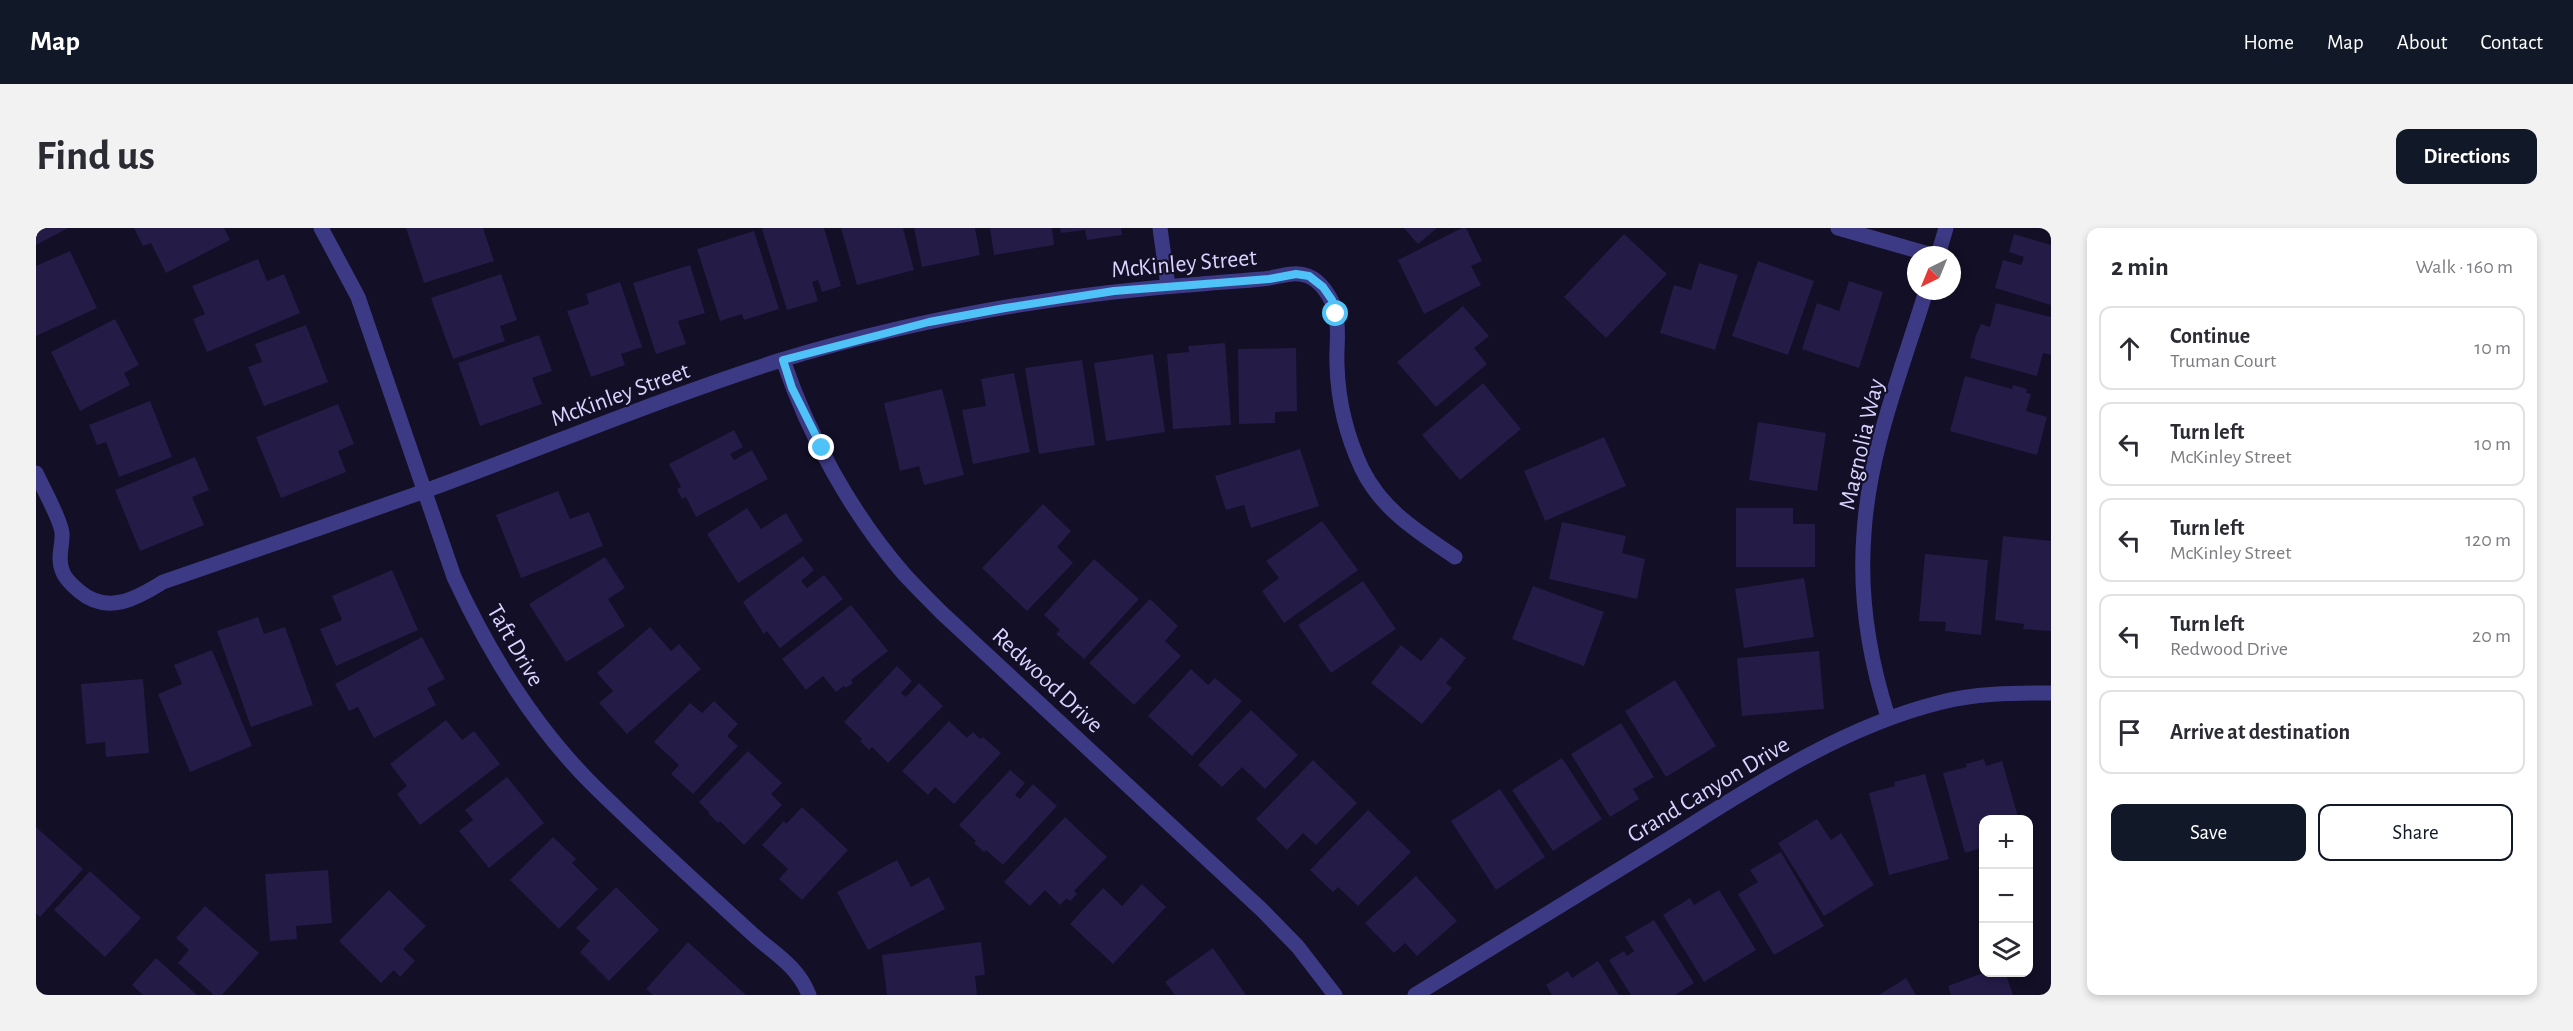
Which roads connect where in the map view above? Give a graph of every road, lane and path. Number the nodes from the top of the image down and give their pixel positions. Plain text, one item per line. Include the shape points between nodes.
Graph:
1 (321, 228) edge
2 (1160, 228) edge
3 (1838, 228) edge
4 (1946, 228) edge
5 (1941, 246) edge
6 (1907, 248) edge
7 (1168, 286) junction
8 (1923, 300) edge
9 (783, 360) junction
10 (36, 473) edge
11 (424, 491) junction
12 (1455, 556) dead end
13 (2051, 693) edge
14 (1888, 717) junction
15 (809, 995) edge
16 (1335, 995) edge
17 (1415, 995) edge

1 - 11 street, Taft Drive via 358,297
2 - 7 street
3 - 6 street
4 - 5 street
7 - 9 street, McKinley Street via 929,322
7 - 12 street, McKinley Street via 1296,274 1309,276 1323,287 1336,314 1340,394 1346,426 1362,469 1378,497 1405,524
8 - 14 street, Magnolia Way via 1879,442 1863,533 1867,633 1875,678
9 - 11 street, McKinley Street
9 - 16 street, Redwood Drive via 795,393 849,498 904,574 1262,910 1298,947
10 - 11 street, McKinley Street via 63,532 62,570 73,587 88,599 107,605 126,602 163,582
11 - 15 street, Taft Drive via 474,621 542,728 595,786 758,940 795,968
13 - 14 street, Grand Canyon Drive via 2006,693 1940,702
14 - 17 street, Grand Canyon Drive via 1789,765

